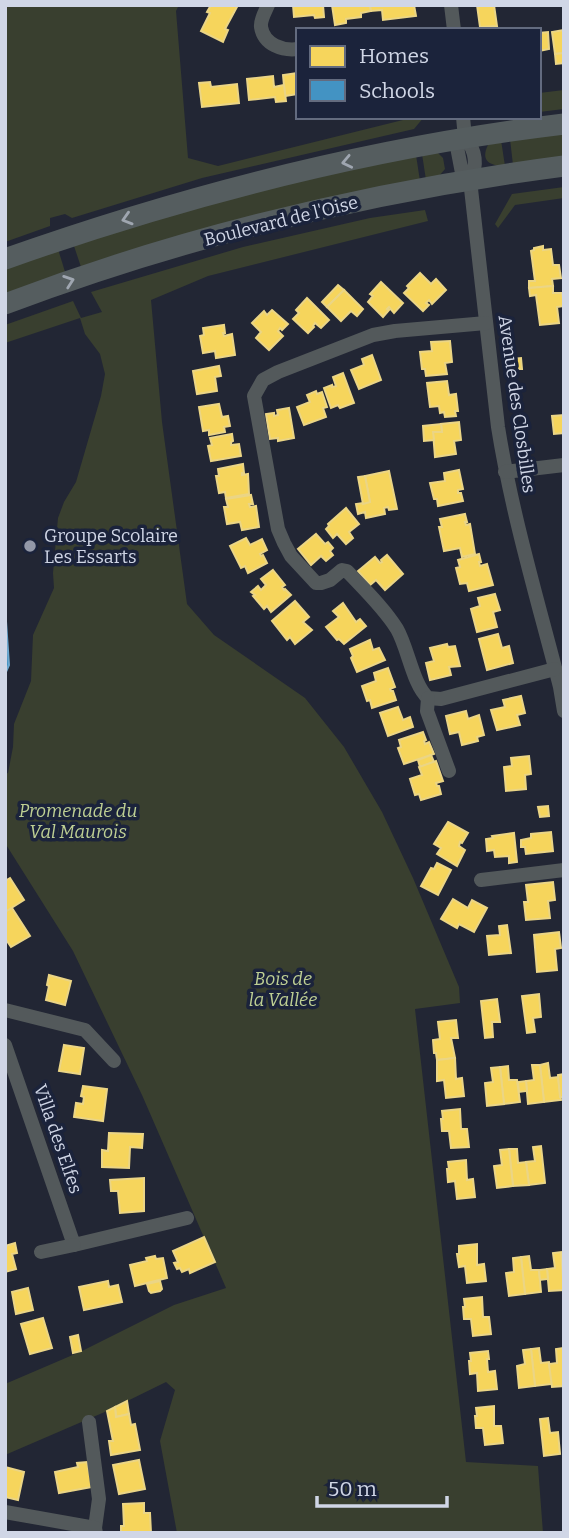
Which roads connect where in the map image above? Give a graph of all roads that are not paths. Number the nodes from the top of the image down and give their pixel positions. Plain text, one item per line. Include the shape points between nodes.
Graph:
1 (268, 5) edge
2 (451, 5) edge
3 (454, 28) edge
4 (296, 49) edge
5 (564, 124) edge
6 (464, 128) edge
7 (564, 166) edge
8 (470, 180) junction
9 (5, 259) edge
10 (5, 304) edge
11 (486, 323) junction
12 (564, 466) edge
13 (505, 471) junction
14 (555, 669) junction
15 (428, 698) junction
16 (564, 711) edge
17 (449, 771) dead end
18 (564, 870) edge
19 (481, 880) dead end
20 (5, 1010) edge
21 (5, 1045) edge
22 (114, 1061) dead end
23 (187, 1218) dead end
24 (74, 1245) junction
25 (41, 1252) dead end
26 (89, 1422) dead end
27 (5, 1512) edge
28 (96, 1530) edge

1 - 4 street via 261,24 264,35 278,48
2 - 3 street
5 - 6 main road via 504,131
6 - 8 street, Avenue des Closbilles via 475,170
6 -> 9 main road via 108,224
7 - 8 main road, Boulevard de l'Oise
10 -> 8 main road, Boulevard de l'Oise via 220,234 342,204
8 - 11 street, Avenue des Closbilles
11 - 13 street, Avenue des Closbilles
11 - 15 street via 373,335 268,376 254,396 278,529 291,556 316,583 347,571 395,626
12 - 13 street
13 - 14 street, Avenue des Closbilles
14 - 15 street via 442,699
14 - 16 street, Avenue des Closbilles
15 - 17 street via 427,711
18 - 19 street
20 - 22 street via 85,1030
21 - 24 street, Villa des Elfes
23 - 24 street
24 - 25 street
26 - 28 street via 99,1499
27 - 28 street

